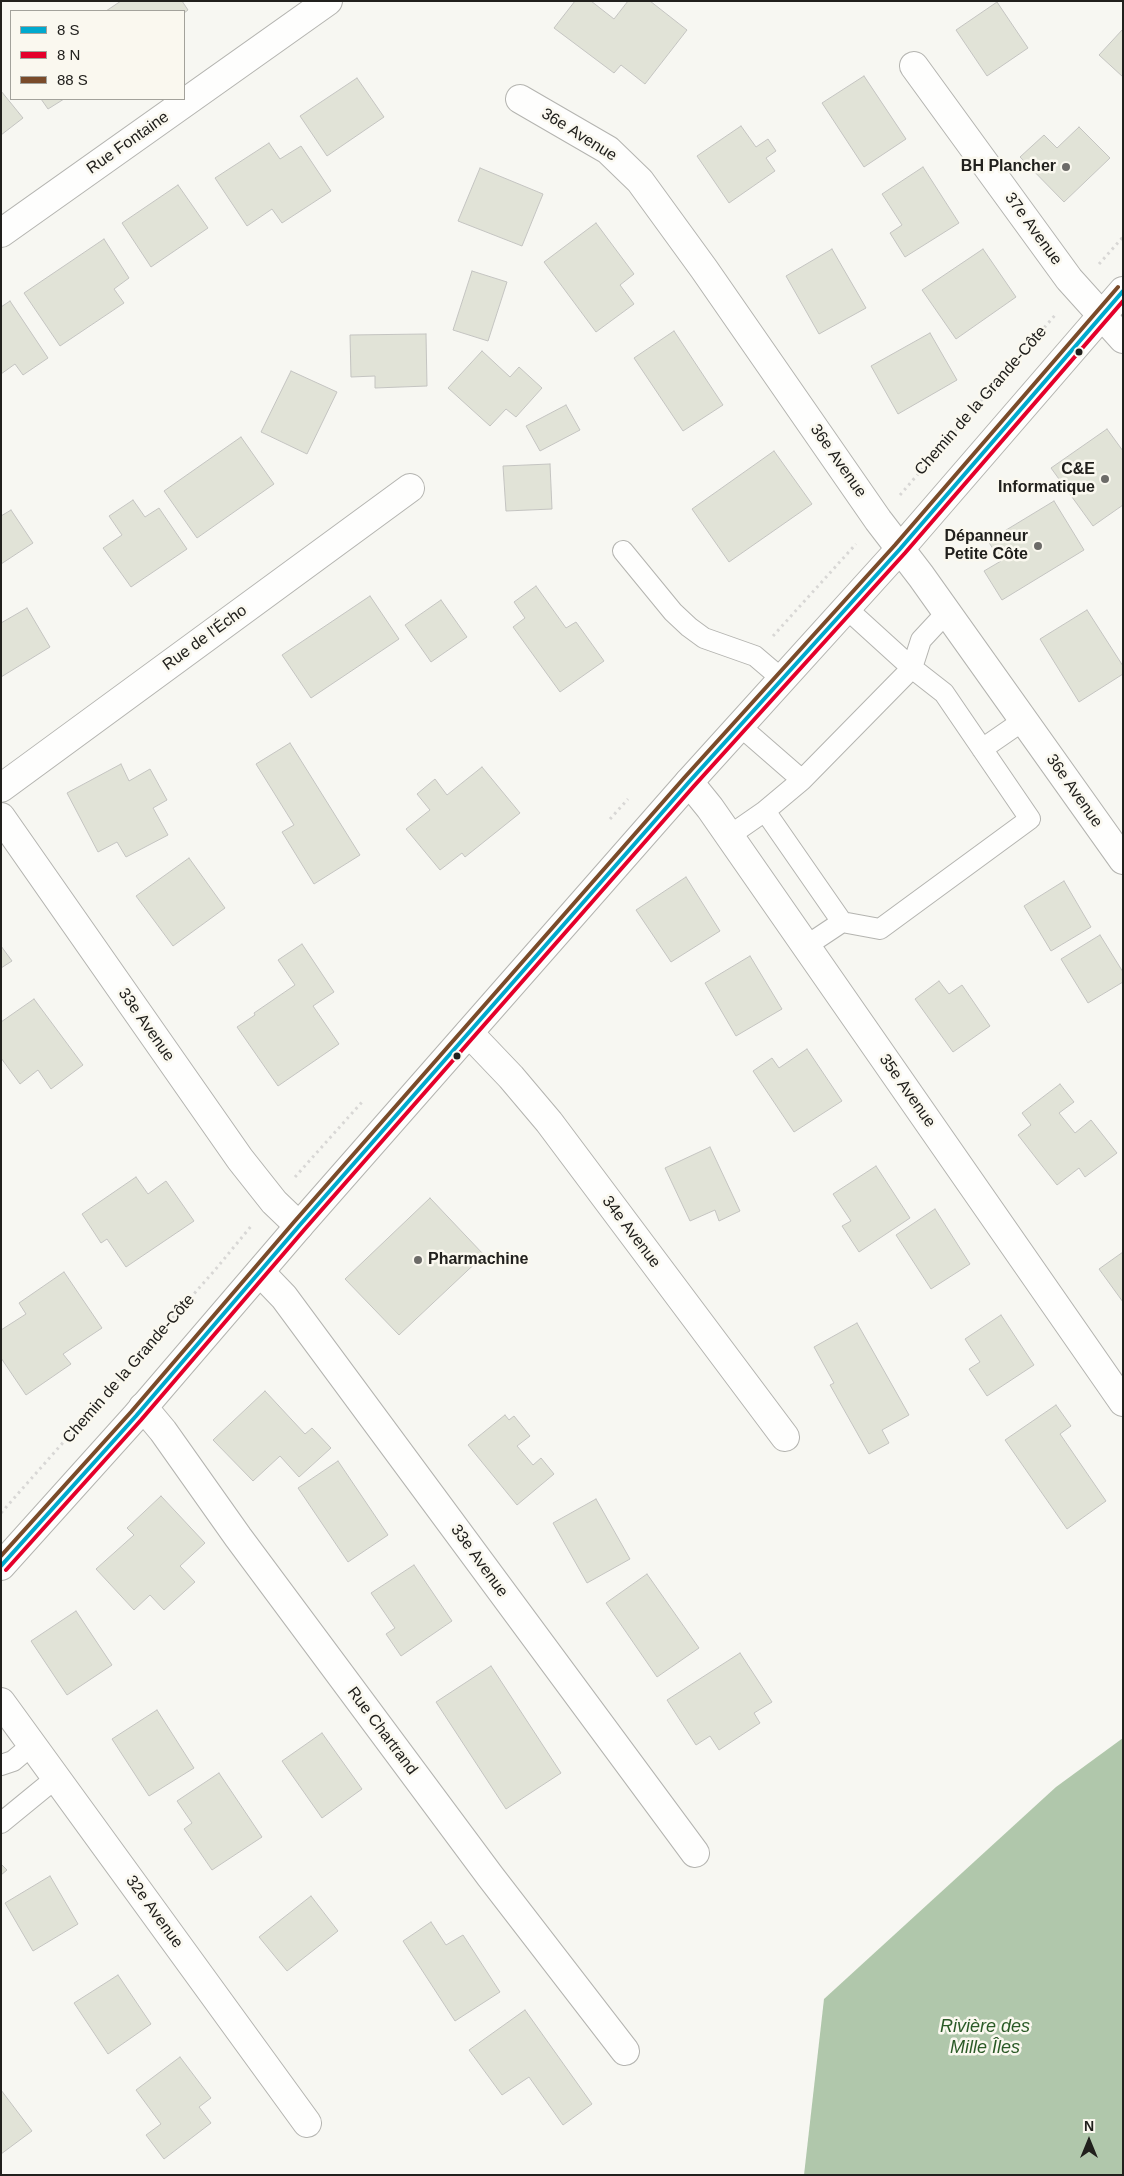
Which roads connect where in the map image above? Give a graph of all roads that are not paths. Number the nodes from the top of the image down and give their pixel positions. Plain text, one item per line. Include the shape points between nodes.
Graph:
1 (328, 1) edge
2 (914, 66) dead end
3 (520, 99) dead end
4 (1, 233) edge
5 (1123, 291) edge
6 (1101, 317) junction
7 (1123, 339) edge
8 (410, 488) dead end
9 (900, 549) junction
10 (623, 551) dead end
11 (846, 608) junction
12 (947, 612) junction
13 (912, 668) junction
14 (782, 679) junction
15 (1024, 720) junction
16 (740, 726) junction
17 (982, 749) junction
18 (802, 780) junction
19 (689, 782) junction
20 (1, 788) edge
21 (765, 811) junction
22 (1, 817) edge
23 (729, 836) junction
24 (1123, 860) edge
25 (842, 922) junction
26 (806, 946) junction
27 (469, 1033) junction
28 (299, 1226) junction
29 (260, 1272) junction
30 (1123, 1402) edge
31 (143, 1408) junction
32 (785, 1437) dead end
33 (1, 1566) edge
34 (1, 1702) edge
35 (32, 1745) junction
36 (1, 1765) edge
37 (56, 1778) junction
38 (1, 1822) edge
39 (695, 1853) dead end
40 (625, 2051) dead end
41 (307, 2123) dead end

1 - 4 street, Rue Fontaine
2 - 6 street, 37e Avenue via 1069,279
3 - 9 street, 36e Avenue via 608,150 640,181
5 - 6 street
6 - 7 street, 37e Avenue
6 - 9 street
8 - 20 street, Rue de l'Écho
9 - 11 street
9 - 12 street, 36e Avenue
10 - 14 lane via 689,627 704,638 755,656
11 - 13 lane
11 - 14 street
12 - 13 lane via 921,640
12 - 15 street, 36e Avenue
13 - 17 lane via 944,693
13 - 18 lane
14 - 16 street
15 - 17 lane
15 - 24 street, 36e Avenue
16 - 18 lane
16 - 19 street
17 - 25 lane via 1030,819 880,929
18 - 21 lane
19 - 23 street, 35e Avenue
19 - 27 street
21 - 23 lane
21 - 25 lane
22 - 28 street, 33e Avenue via 240,1159 274,1202
23 - 26 street, 35e Avenue
25 - 26 lane
26 - 30 street, 35e Avenue
27 - 28 street
27 - 32 street, 34e Avenue via 549,1122
28 - 29 street
29 - 31 street
29 - 39 street, 33e Avenue via 284,1297
31 - 33 street
31 - 40 street, Rue Chartrand via 490,1876
34 - 35 street, 32e Avenue
35 - 36 lane via 13,1761
35 - 37 street, 32e Avenue
37 - 38 lane
37 - 41 street, 32e Avenue

